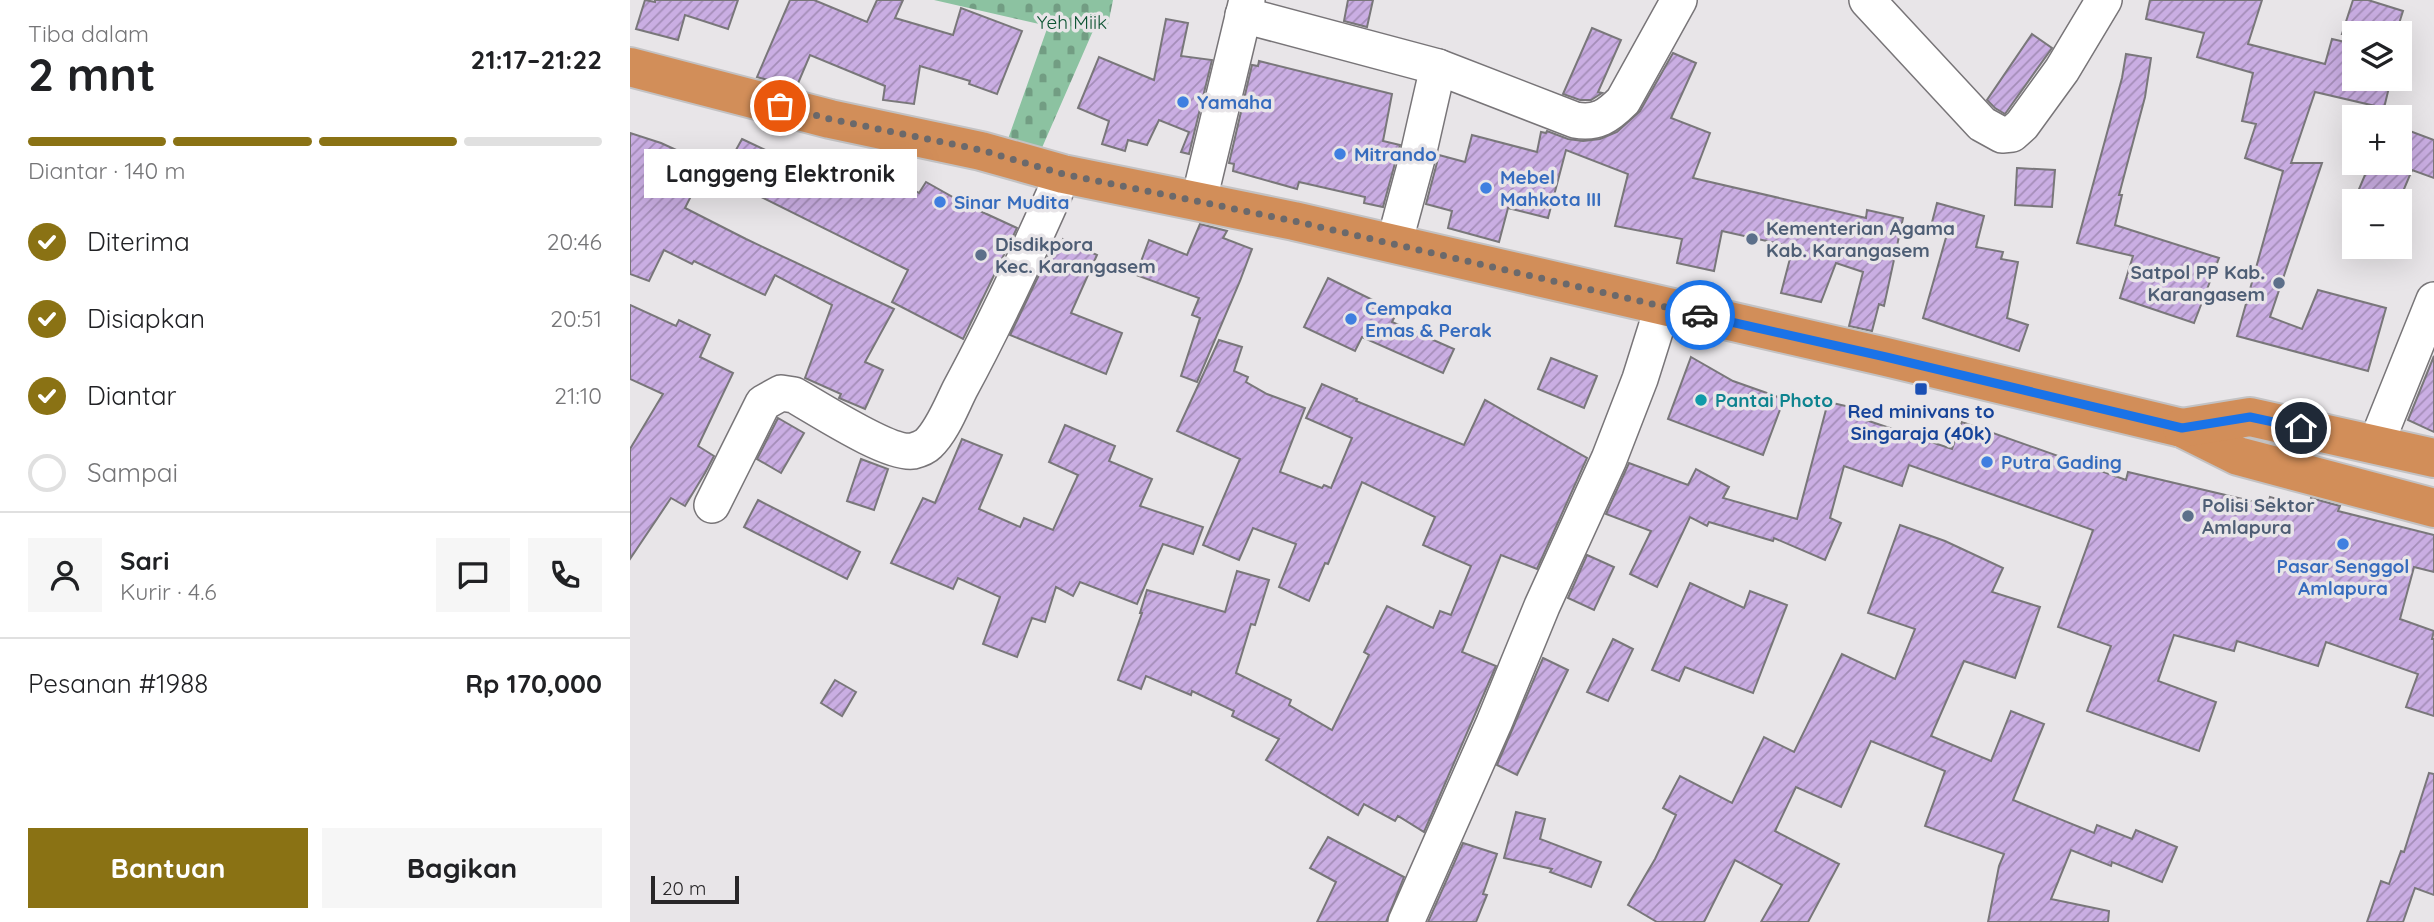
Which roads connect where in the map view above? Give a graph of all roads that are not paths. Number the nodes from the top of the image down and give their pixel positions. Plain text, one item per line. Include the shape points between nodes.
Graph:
1 (1679, 0) edge
2 (1867, 0) edge
3 (2104, 0) edge
4 (1245, 8) edge
5 (630, 67) edge
6 (1438, 67) junction
7 (1063, 174) junction
8 (1199, 200) junction
9 (1394, 244) junction
10 (2434, 300) edge
11 (1663, 306) junction
12 (2182, 428) junction
13 (2376, 444) junction
14 (2434, 458) edge
15 (712, 505) dead end
16 (2434, 508) edge
17 (1406, 922) edge

1 - 6 street via 1623,101 1589,123
2 - 3 street via 1982,124 2002,135 2022,125
4 - 6 street
4 - 8 street
5 - 7 highway via 830,119 981,150
6 - 9 street
7 - 8 highway
7 - 15 street via 982,348 927,445 914,451 883,445 781,393 763,403
8 - 9 highway
9 - 11 highway
10 - 13 street
11 - 12 highway
11 - 17 street via 1609,459
12 - 13 highway via 2250,417
12 - 16 highway via 2238,456
13 - 14 highway

